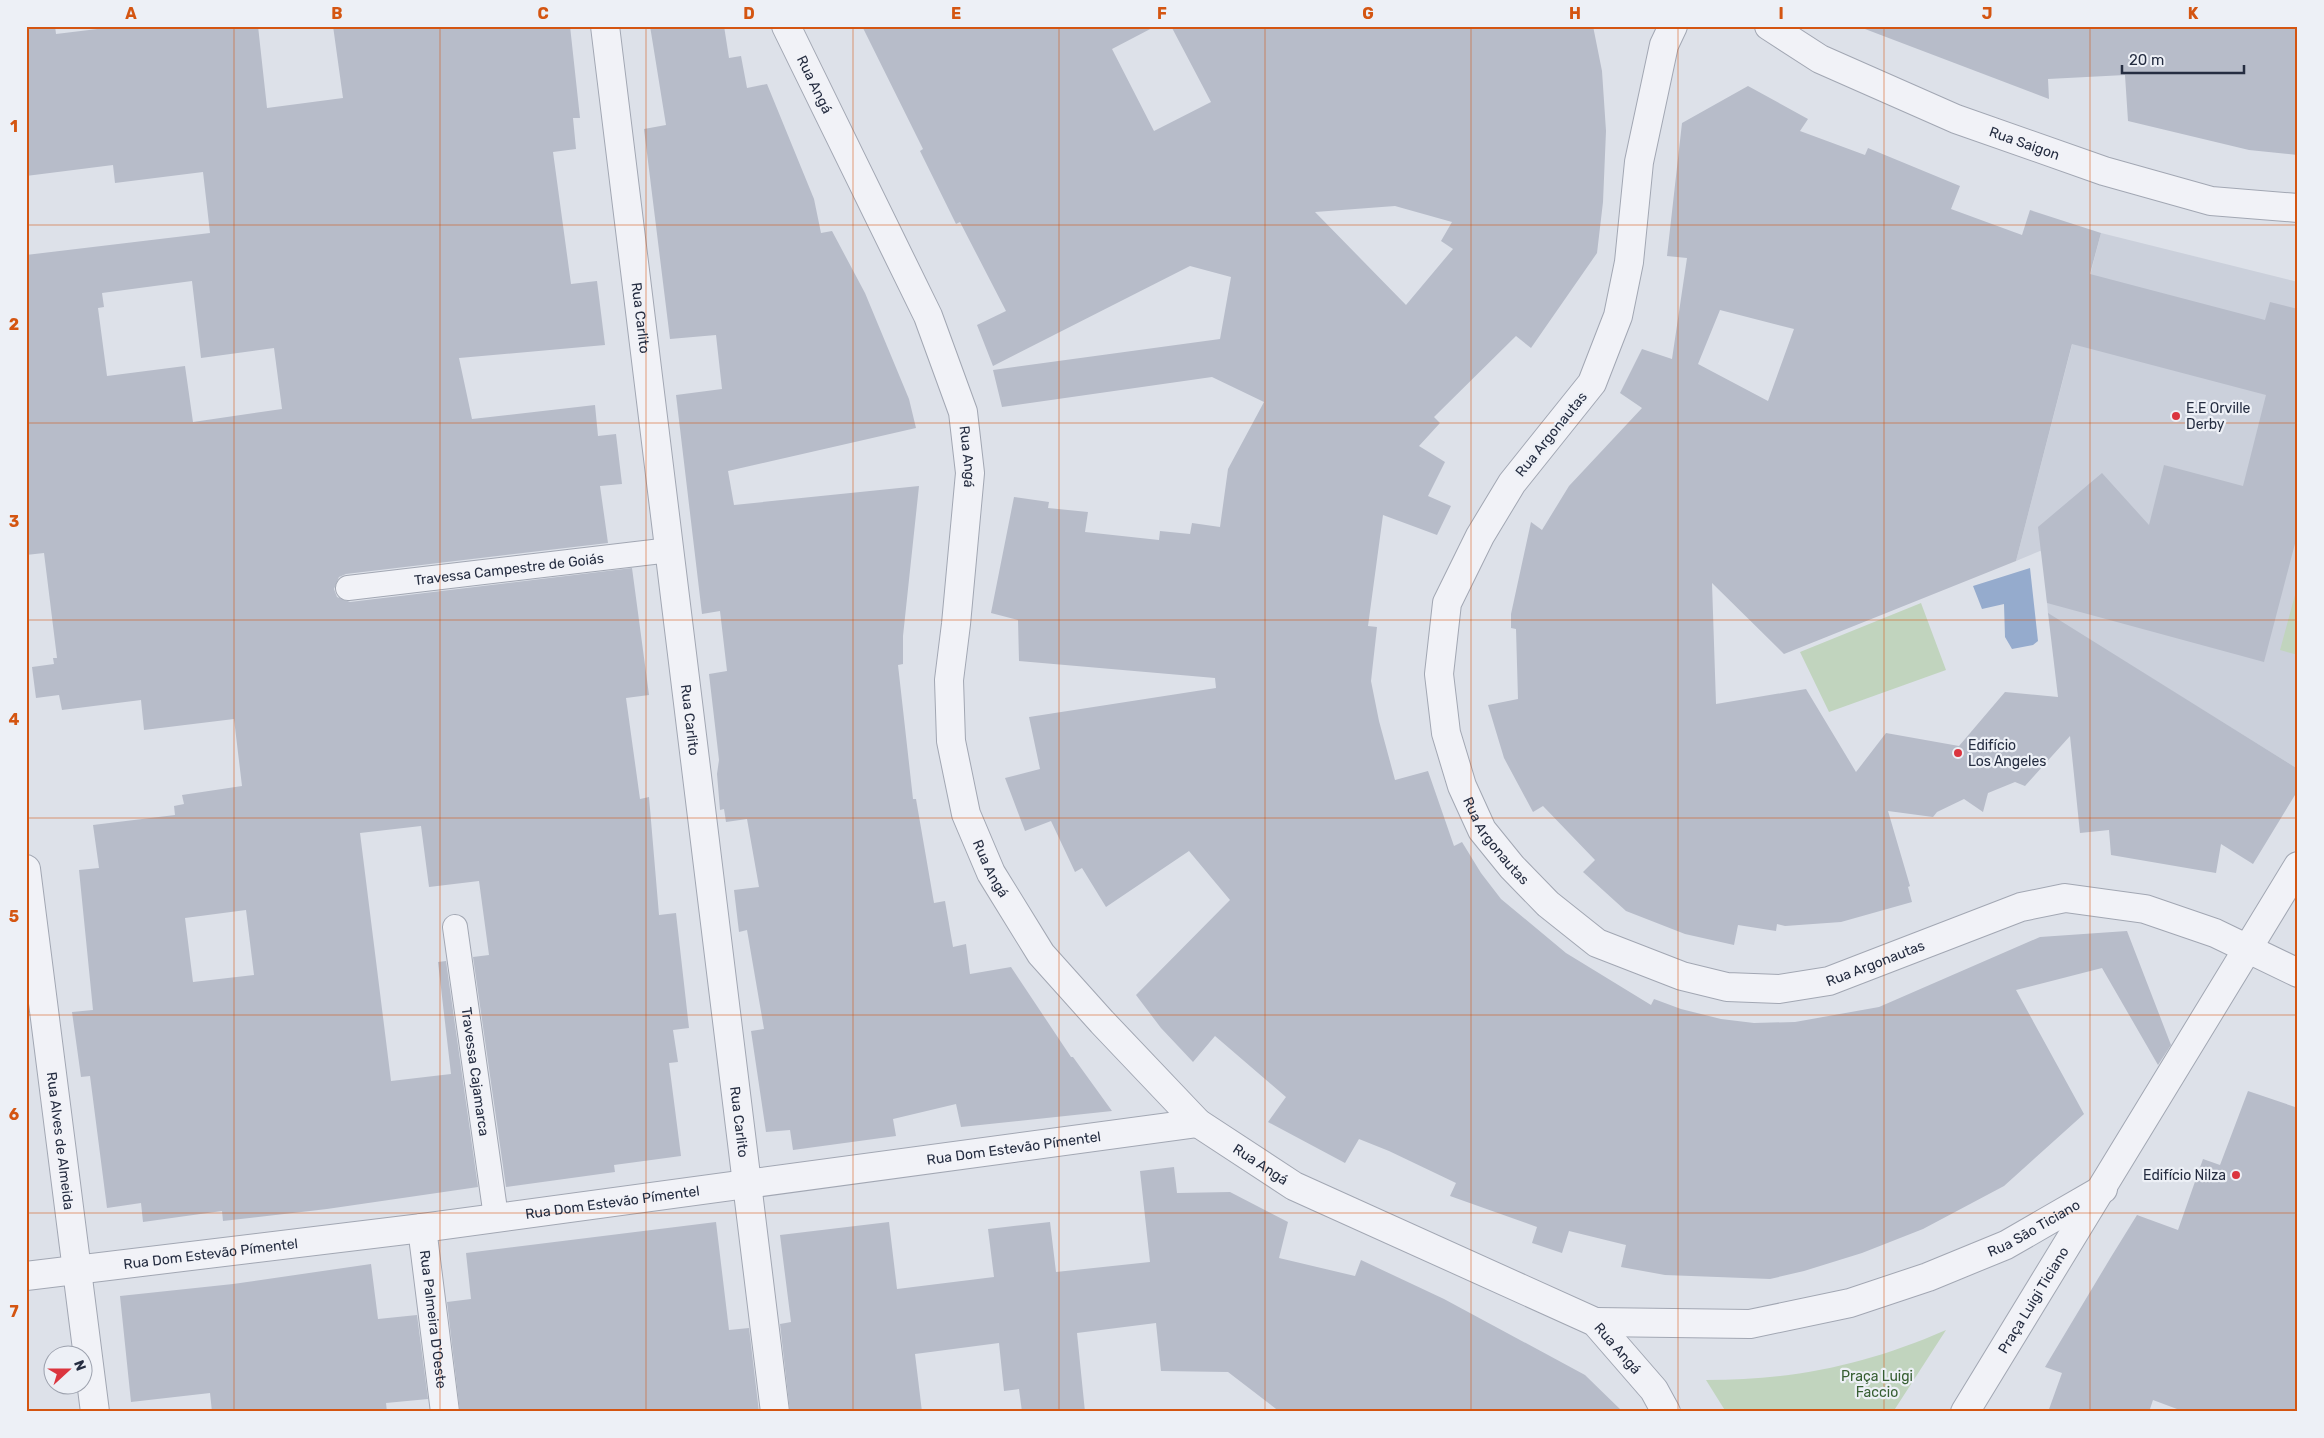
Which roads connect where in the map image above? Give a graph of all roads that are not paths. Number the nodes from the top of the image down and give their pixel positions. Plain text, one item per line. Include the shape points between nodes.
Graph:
1 (605, 26) edge
2 (786, 26) edge
3 (1673, 26) edge
4 (1769, 26) edge
5 (2298, 208) edge
6 (670, 550) junction
7 (348, 588) dead end
8 (2298, 866) edge
9 (26, 869) edge
10 (455, 927) dead end
11 (2247, 947) junction
12 (2298, 973) edge
13 (1198, 1123) junction
14 (747, 1184) junction
15 (2103, 1188) junction
16 (496, 1217) junction
17 (422, 1228) junction
18 (78, 1270) junction
19 (26, 1276) edge
20 (1595, 1322) junction
21 (95, 1412) edge
22 (445, 1412) edge
23 (775, 1412) edge
24 (1666, 1412) edge
25 (1965, 1412) edge

1 - 6 street, Rua Carlito
2 - 13 street, Rua Angá via 928,316 964,412 970,473 949,680 951,741 966,814 991,873 1041,954
3 - 11 street, Rua Argonautas via 1664,45 1639,162 1629,262 1618,316 1592,383 1512,483 1480,536 1447,603 1438,674 1446,733 1462,786 1482,830 1548,904 1597,943 1682,976 1727,986 1779,989 1829,981 2021,907 2065,898 2145,909
4 - 5 street, Rua Saigon via 1820,59 1956,119 2095,168 2211,201
6 - 7 lane, Travessa Campestre de Goiás
6 - 14 street, Rua Carlito
8 - 11 street, Rua São Ticiano
9 - 18 street, Rua Alves de Almeida
10 - 16 lane, Travessa Cajamarca
11 - 12 street, Rua Argonautas
11 - 15 street, Rua São Ticiano
13 - 14 street, Rua Dom Estevão Pímentel
13 - 20 street, Rua Angá via 1294,1186
14 - 16 street, Rua Dom Estevão Pímentel
14 - 23 street, Rua Carlito
15 - 20 street, Rua São Ticiano via 2006,1245 1928,1277 1850,1303 1750,1324
15 - 25 street, Praça Luigi Ticiano
16 - 17 street, Rua Dom Estevão Pímentel
17 - 18 street, Rua Dom Estevão Pímentel
17 - 22 street, Rua Palmeira D'Oeste
18 - 19 street, Rua Dom Estevão Pímentel
18 - 21 street, Rua Alves de Almeida
20 - 24 street, Rua Angá via 1654,1390

